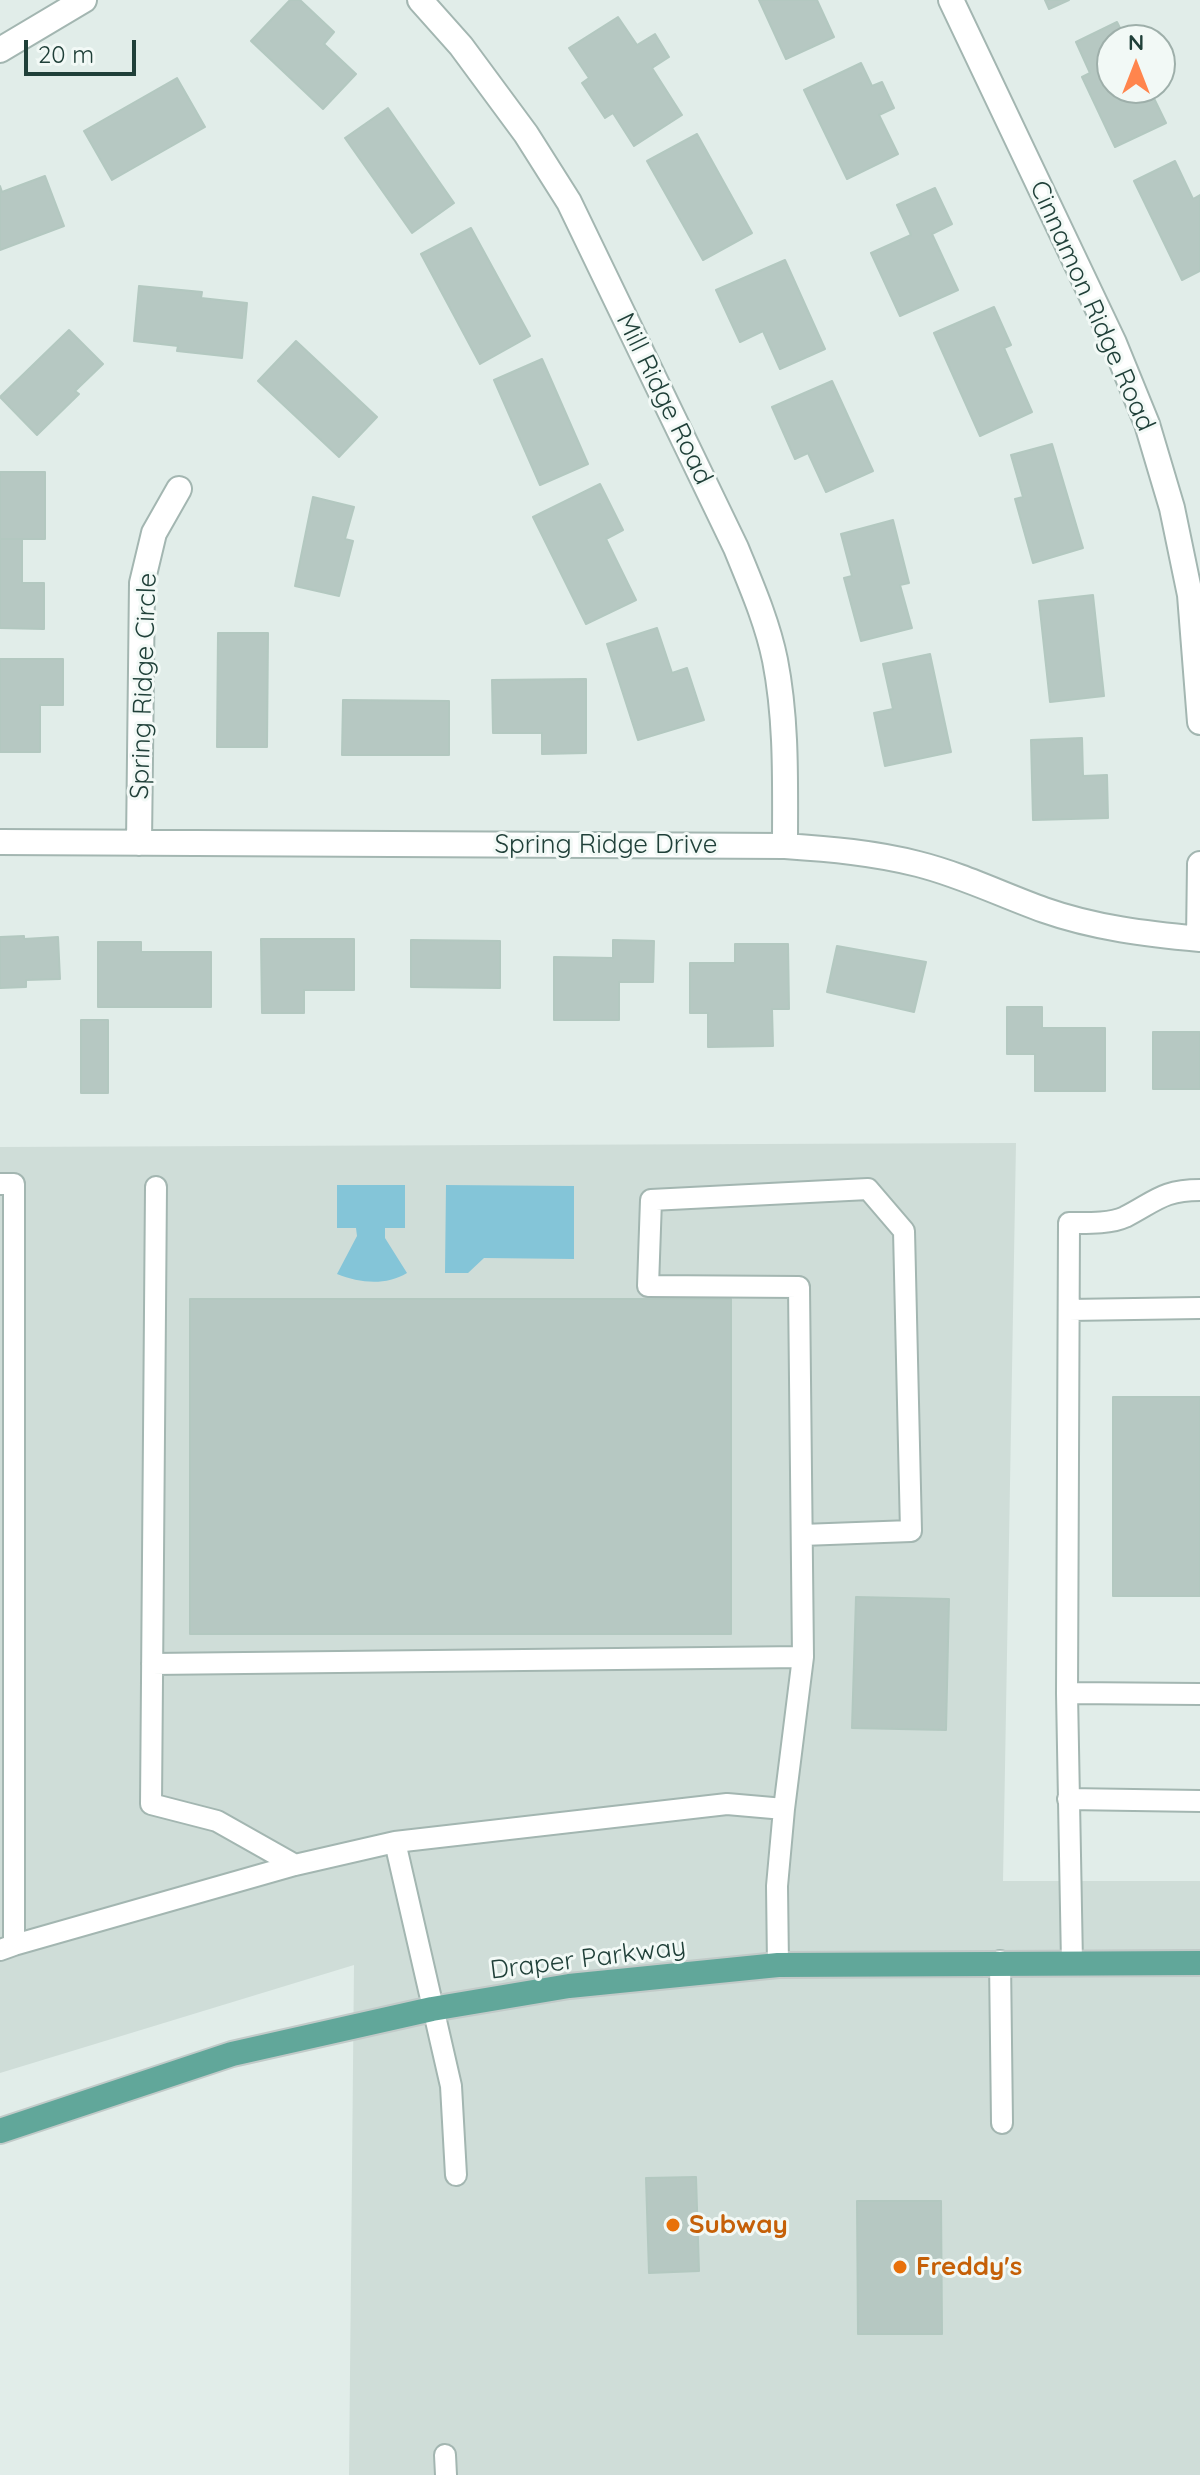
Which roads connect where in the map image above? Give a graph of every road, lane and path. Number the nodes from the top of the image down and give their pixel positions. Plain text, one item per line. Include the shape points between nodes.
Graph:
1 (84, 0) edge
2 (420, 0) edge
3 (951, 0) edge
4 (0, 50) edge
5 (179, 489) dead end
6 (1200, 722) edge
7 (0, 842) edge
8 (139, 843) junction
9 (785, 846) junction
10 (1200, 864) edge
11 (1200, 939) edge
12 (0, 1184) edge
13 (156, 1187) dead end
14 (1200, 1190) edge
15 (1200, 1308) edge
16 (1069, 1310) junction
17 (802, 1535) junction
18 (803, 1657) junction
19 (152, 1664) junction
20 (1067, 1693) junction
21 (1200, 1694) edge
22 (1068, 1799) junction
23 (1200, 1801) edge
24 (784, 1809) junction
25 (395, 1842) junction
26 (295, 1865) junction
27 (7, 1947) edge
28 (1000, 1961) junction
29 (1072, 1963) junction
30 (1200, 1963) edge
31 (778, 1965) junction
32 (432, 2009) junction
33 (1002, 2123) dead end
34 (0, 2131) edge
35 (456, 2175) dead end

1 - 4 street
2 - 9 street, Mill Ridge Road via 526,134 569,202 736,548 774,659 783,722
3 - 6 street, Cinnamon Ridge Road via 1114,343 1147,424 1190,595
5 - 8 street, Spring Ridge Circle via 154,533 142,583
7 - 8 street, Spring Ridge Drive
8 - 9 street, Spring Ridge Drive
9 - 11 street, Spring Ridge Drive via 918,864 1046,911 1122,930
10 - 11 street
12 - 27 lane via 14,1184
13 - 19 lane
14 - 16 lane via 1175,1190 1124,1218 1069,1223
15 - 16 lane
16 - 20 lane
17 - 17 lane via 799,1287 648,1286 651,1200 868,1189 904,1231 911,1531
17 - 18 lane
18 - 19 lane
18 - 24 lane
19 - 26 lane via 151,1804 217,1821
20 - 21 lane
20 - 22 lane
22 - 23 lane
22 - 29 lane
24 - 25 lane via 727,1804
24 - 31 lane via 777,1886
25 - 26 lane
25 - 32 lane
26 - 27 lane
28 - 29 main road, Draper Parkway
28 - 31 main road, Draper Parkway
28 - 33 lane
29 - 30 main road, Draper Parkway
31 - 32 main road, Draper Parkway via 569,1986
32 - 34 main road, Draper Parkway via 232,2054
32 - 35 lane via 451,2086

